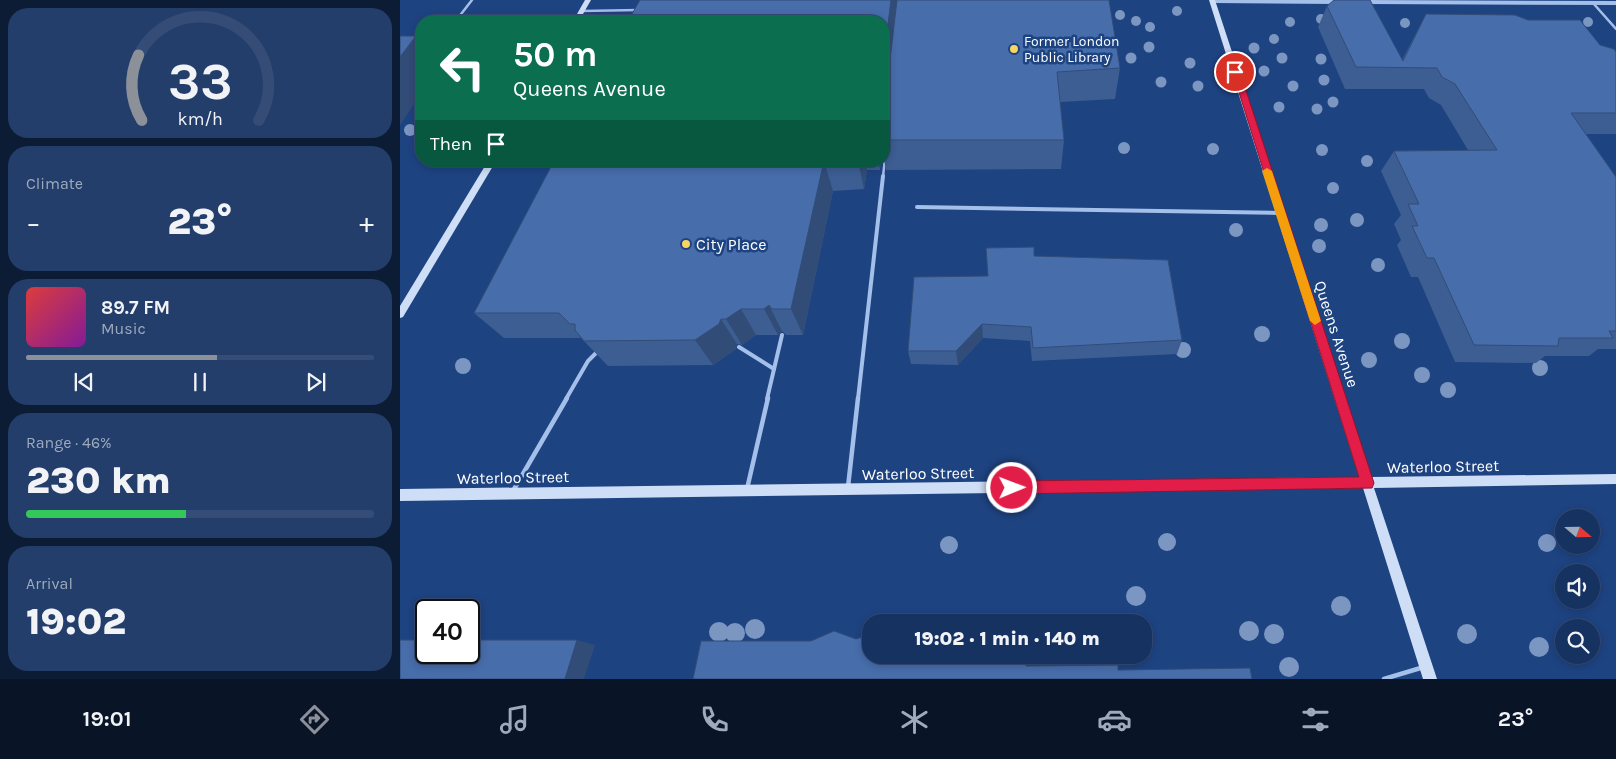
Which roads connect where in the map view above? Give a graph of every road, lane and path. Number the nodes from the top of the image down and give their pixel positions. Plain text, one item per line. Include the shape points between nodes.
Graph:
1 (472, 0) edge
2 (588, 0) edge
3 (1212, 1) edge
4 (1340, 2) edge
5 (1359, 2) edge
6 (1593, 3) junction
7 (1616, 3) edge
8 (648, 10) edge
9 (582, 11) junction
10 (460, 15) edge
11 (580, 15) edge
12 (1616, 29) edge
13 (488, 167) edge
14 (884, 167) edge
15 (917, 207) dead end
16 (1280, 213) junction
17 (400, 314) edge
18 (782, 335) edge
19 (738, 347) dead end
20 (597, 352) edge
21 (774, 369) junction
22 (1616, 479) edge
23 (1367, 483) junction
24 (847, 490) junction
25 (746, 491) junction
26 (512, 494) junction
27 (400, 495) edge
28 (1428, 673) edge
29 (1384, 679) edge

1 - 10 lane
2 - 9 main road
3 - 4 street
3 - 16 main road, Queens Avenue
5 - 6 street
6 - 7 street
6 - 12 lane
8 - 9 lane
9 - 11 main road
13 - 17 main road
14 - 24 lane
15 - 16 lane
16 - 23 main road, Queens Avenue
18 - 21 lane
19 - 21 lane
20 - 26 lane via 588,361
21 - 25 lane
22 - 23 main road, Waterloo Street
23 - 24 main road, Waterloo Street
23 - 28 main road, Queens Avenue
24 - 25 main road, Waterloo Street
25 - 26 main road, Waterloo Street
26 - 27 main road, Waterloo Street
28 - 29 lane

